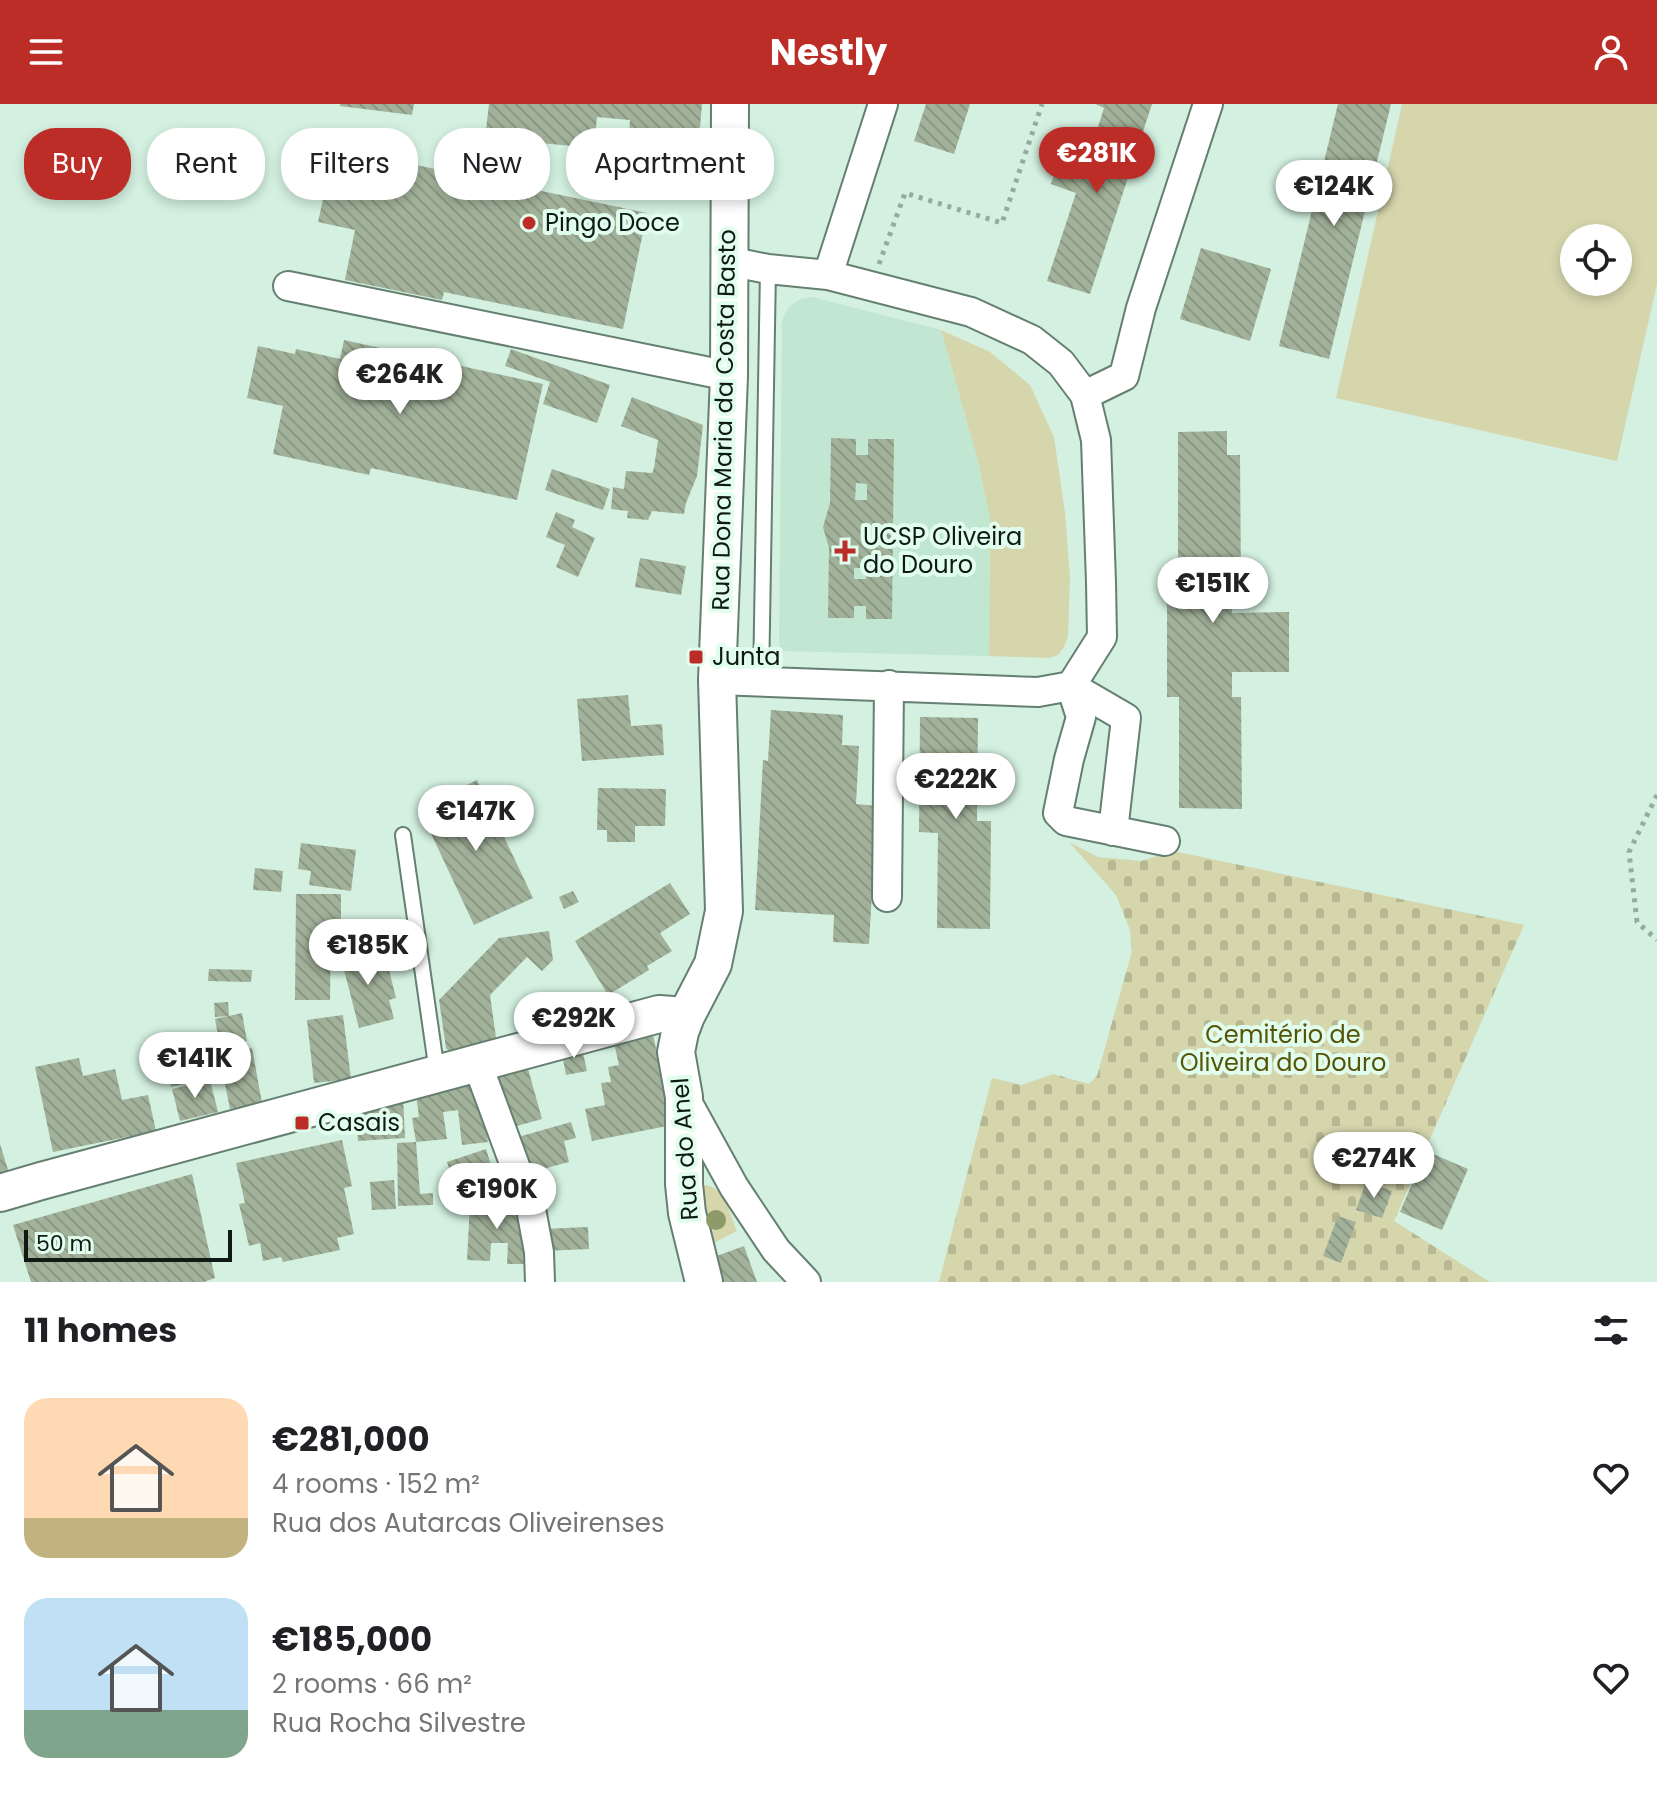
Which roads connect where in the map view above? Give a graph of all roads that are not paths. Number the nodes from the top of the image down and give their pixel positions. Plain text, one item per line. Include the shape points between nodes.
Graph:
1 (730, 104) edge
2 (883, 104) edge
3 (1208, 104) edge
4 (728, 261) junction
5 (768, 269) junction
6 (828, 275) junction
7 (288, 286) dead end
8 (729, 376) junction
9 (1085, 395) junction
10 (717, 680) junction
11 (761, 682) junction
12 (889, 685) junction
13 (1071, 686) junction
14 (1113, 831) junction
15 (403, 835) dead end
16 (1165, 841) dead end
17 (887, 897) dead end
18 (686, 1016) junction
19 (477, 1063) junction
20 (437, 1074) junction
21 (684, 1097) junction
22 (0, 1193) edge
23 (540, 1282) edge
24 (704, 1282) edge
25 (806, 1282) edge

1 - 4 street, Rua Dona Maria da Costa Basto
2 - 6 street
3 - 9 street via 1124,376
4 - 5 street
4 - 8 street, Rua Dona Maria da Costa Basto
5 - 6 street
5 - 11 lane
6 - 9 street via 971,312 1032,340 1061,363
7 - 8 street
8 - 10 street, Rua Dona Maria da Costa Basto
9 - 13 street via 1096,440 1102,637
10 - 11 street
10 - 18 street, Rua Dona Maria da Costa Basto via 724,911 713,964
11 - 12 street
12 - 13 street via 1038,692
12 - 17 street
13 - 14 street via 1126,718
13 - 14 street via 1081,717 1058,813 1066,821
14 - 16 street
15 - 20 lane
18 - 19 street via 659,1014
18 - 21 street, Rua do Anel via 676,1052
19 - 20 street
19 - 23 street via 531,1209
20 - 22 street
21 - 24 street, Rua do Anel via 687,1213
21 - 25 street via 742,1200

